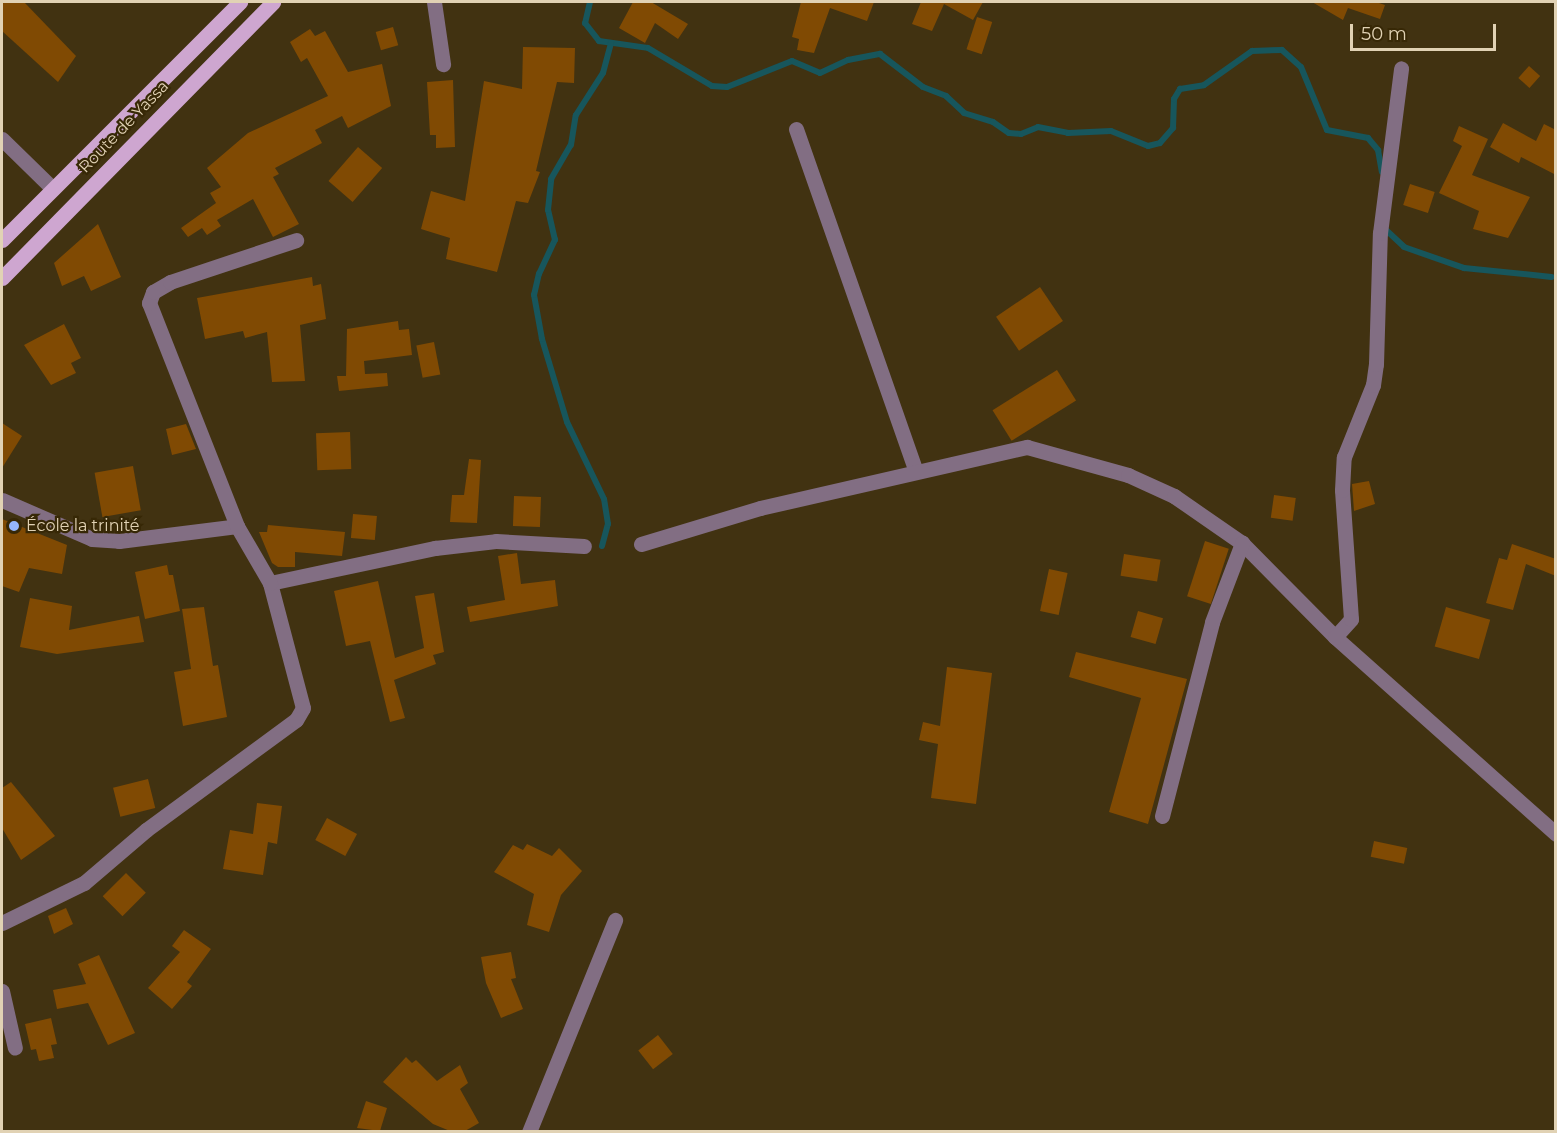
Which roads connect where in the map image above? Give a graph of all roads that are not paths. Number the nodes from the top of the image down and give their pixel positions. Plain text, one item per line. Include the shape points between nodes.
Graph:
1 (240, 2) edge
2 (273, 2) edge
3 (434, 2) edge
4 (443, 64) dead end
5 (1401, 68) dead end
6 (796, 129) dead end
7 (2, 139) edge
8 (53, 189) junction
9 (2, 240) edge
10 (296, 240) dead end
11 (2, 278) edge
12 (916, 471) junction
13 (2, 500) edge
14 (237, 526) junction
15 (1242, 543) junction
16 (641, 544) dead end
17 (584, 546) dead end
18 (270, 583) junction
19 (1335, 637) junction
20 (1162, 816) dead end
21 (1556, 834) edge
22 (615, 920) dead end
23 (2, 922) edge
24 (2, 991) edge
25 (15, 1048) dead end
26 (529, 1131) edge

1 - 8 main road, Route de Yassa
2 - 11 main road, Route de Yassa
3 - 4 street
5 - 19 street via 1380,233 1373,385 1344,457 1342,490 1351,619
6 - 12 street
7 - 8 street
8 - 9 main road, Route de Yassa
10 - 14 street via 170,282 153,292 149,303
12 - 15 street via 1027,447 1128,475 1174,496
12 - 16 street via 760,508
13 - 14 street via 92,538 119,541
14 - 18 street
15 - 19 street
15 - 20 street via 1212,622
17 - 18 street via 496,541 435,548
18 - 23 street via 303,708 296,720 146,830 84,884
19 - 21 street
22 - 26 street
24 - 25 street

